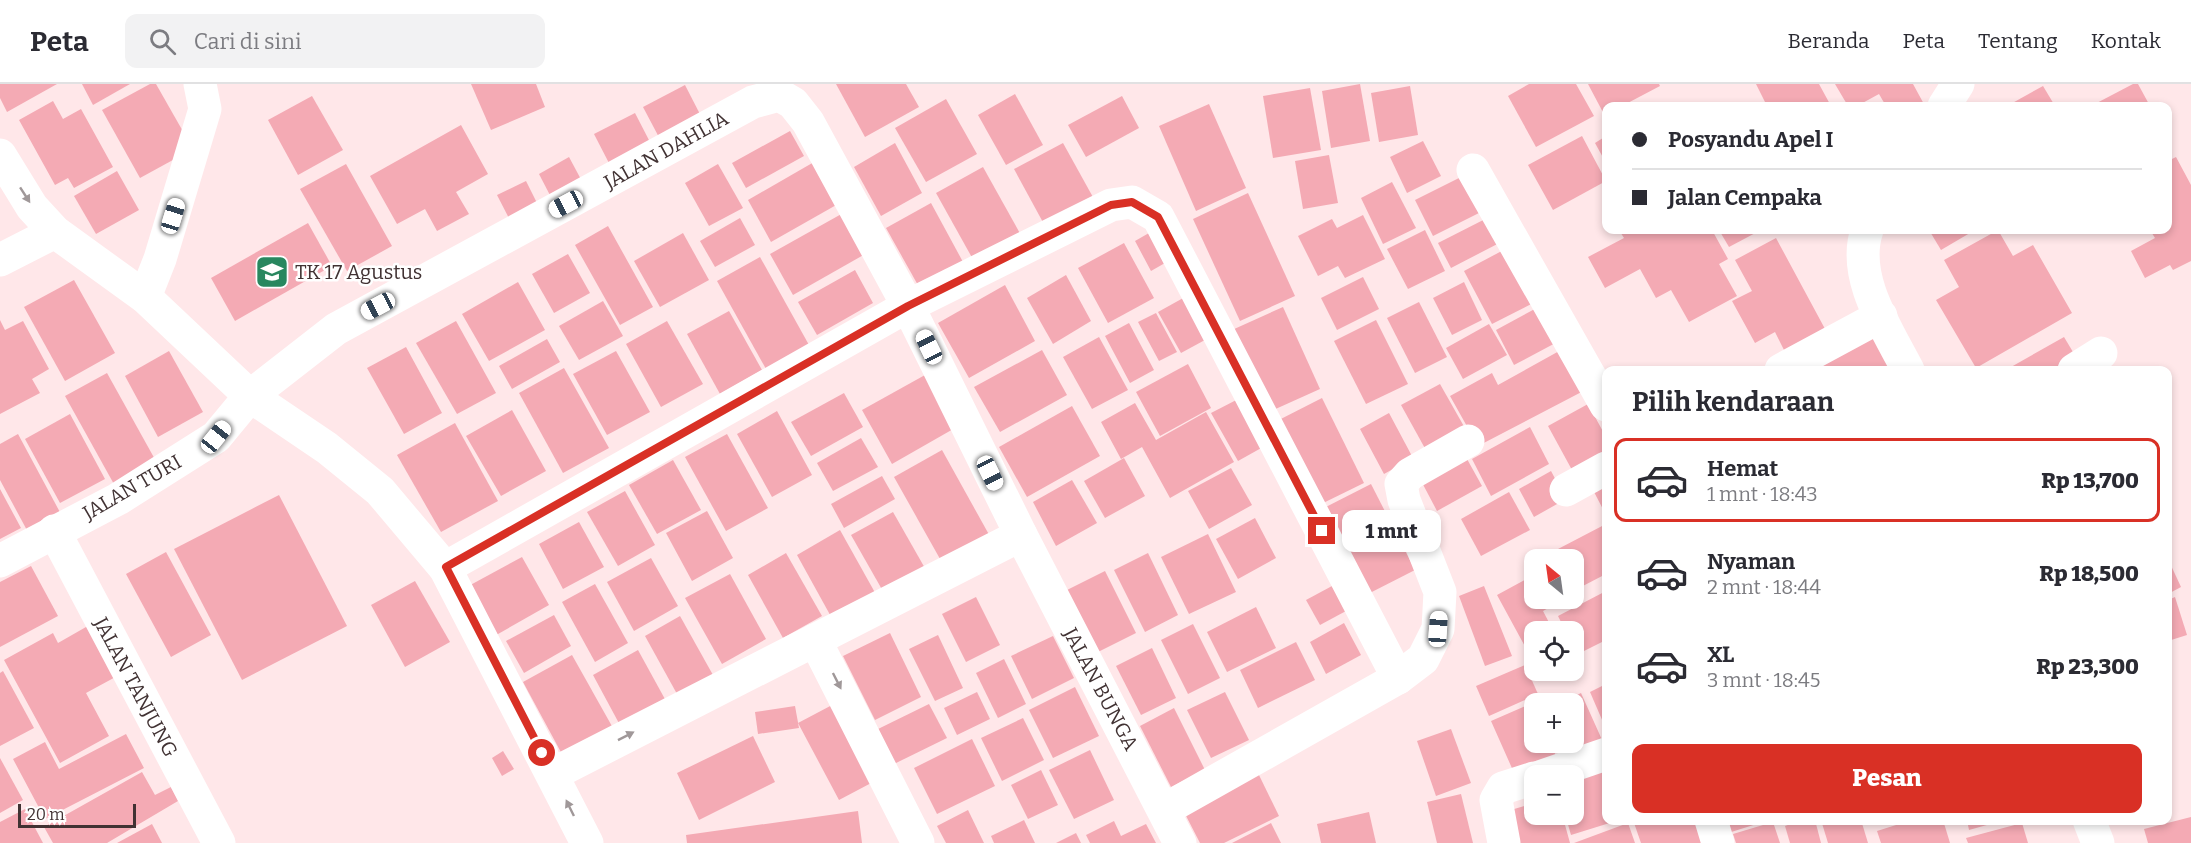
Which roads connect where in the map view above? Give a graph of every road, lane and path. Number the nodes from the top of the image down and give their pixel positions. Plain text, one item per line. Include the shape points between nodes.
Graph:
1 (200, 84) edge
2 (1958, 84) edge
3 (1947, 102) edge
4 (0, 155) edge
5 (1473, 170) dead end
6 (55, 232) junction
7 (1866, 234) edge
8 (0, 260) edge
9 (145, 297) junction
10 (908, 306) junction
11 (1881, 316) junction
12 (2101, 353) dead end
13 (1788, 366) edge
14 (1906, 366) edge
15 (2080, 366) edge
16 (250, 396) junction
17 (1602, 398) edge
18 (1468, 441) dead end
19 (1602, 470) edge
20 (1566, 490) dead end
21 (54, 531) junction
22 (1021, 535) junction
23 (0, 561) edge
24 (446, 567) junction
25 (815, 640) junction
26 (1398, 678) junction
27 (1602, 755) edge
28 (1574, 765) edge
29 (553, 774) junction
30 (1524, 781) edge
31 (1164, 810) junction
32 (1713, 825) edge
33 (2091, 825) edge
34 (219, 843) edge
35 (586, 843) edge
36 (918, 843) edge
37 (1180, 843) edge
38 (1504, 843) edge
39 (1718, 843) edge
40 (2098, 843) edge

1 - 9 street via 205,109
2 - 3 street
4 -> 6 street via 32,207
5 - 17 street
6 - 8 street
6 - 9 street
7 - 11 street via 1863,271
9 - 16 street
10 - 16 street, JALAN DAHLIA via 808,122 793,103 779,95 753,102 336,329
10 - 22 street, JALAN BUNGA
10 - 24 street
10 - 26 street via 1111,205 1132,202 1158,217
11 - 13 street
11 - 14 street
12 - 15 street
16 - 21 street, JALAN TURI via 216,437 118,499
16 - 24 street via 327,448 380,491
18 - 26 street via 1410,474 1401,484 1440,592 1438,629 1423,659
19 - 20 street
21 - 23 street, JALAN TURI
21 - 34 street, JALAN TANJUNG
22 - 25 street
22 - 31 street, JALAN BUNGA
24 - 29 street
29 -> 25 street
25 -> 36 street
26 - 31 street
27 - 28 street
35 -> 29 street
30 - 38 street via 1503,788 1496,800
31 - 37 street, JALAN BUNGA
32 - 39 street
33 - 40 street

